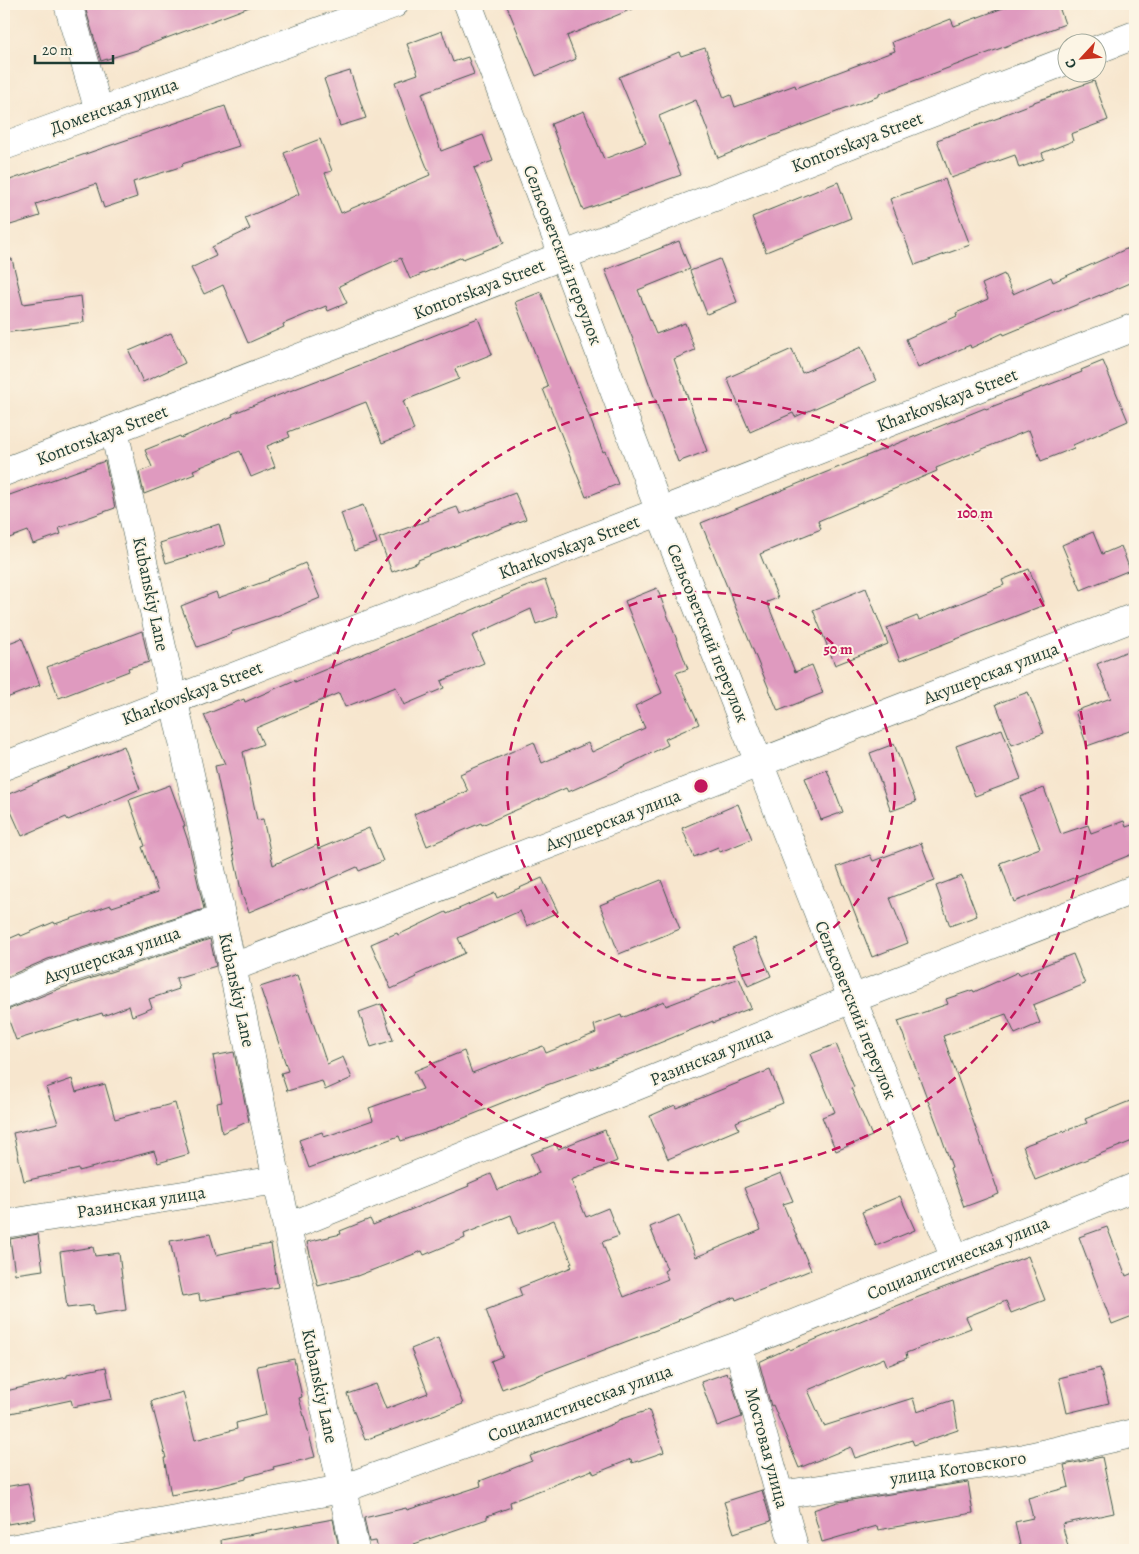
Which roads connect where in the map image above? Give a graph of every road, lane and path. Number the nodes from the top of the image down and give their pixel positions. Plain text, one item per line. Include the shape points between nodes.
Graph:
1 (68, 4) edge
2 (394, 4) edge
3 (468, 4) edge
4 (1135, 34) edge
5 (1106, 46) edge
6 (1056, 65) edge
7 (99, 111) junction
8 (4, 146) edge
9 (564, 256) junction
10 (1135, 327) edge
11 (114, 430) junction
12 (4, 472) edge
13 (660, 512) junction
14 (1135, 617) edge
15 (174, 700) junction
16 (759, 763) junction
17 (4, 766) edge
18 (1135, 889) edge
19 (222, 919) junction
20 (231, 968) junction
21 (4, 995) edge
22 (852, 999) junction
23 (277, 1180) junction
24 (1135, 1187) edge
25 (4, 1224) edge
26 (288, 1227) junction
27 (955, 1259) junction
28 (738, 1346) junction
29 (1135, 1433) edge
30 (342, 1489) junction
31 (780, 1495) junction
32 (4, 1550) edge
33 (355, 1550) edge
34 (795, 1550) edge

1 - 7 street
2 - 7 street, Доменская улица
3 - 9 street, Сельсоветский переулок
4 - 5 street
6 - 9 street, Kontorskaya Street
7 - 8 street, Доменская улица
9 - 11 street, Kontorskaya Street
9 - 13 street, Сельсоветский переулок
10 - 13 street, Kharkovskaya Street
11 - 12 street, Kontorskaya Street
11 - 15 street, Kubanskiy Lane
13 - 15 street, Kharkovskaya Street
13 - 16 street, Сельсоветский переулок
14 - 16 street, Акушерская улица
15 - 17 street, Kharkovskaya Street
15 - 19 street, Kubanskiy Lane
16 - 20 street, Акушерская улица
16 - 22 street, Сельсоветский переулок
18 - 22 street, Разинская улица
19 - 20 street, Kubanskiy Lane
19 - 21 street, Акушерская улица via 53,974
20 - 23 street, Kubanskiy Lane
22 - 26 street, Разинская улица
22 - 27 street, Сельсоветский переулок
23 - 25 street, Разинская улица
23 - 26 street, Kubanskiy Lane
24 - 27 street, Социалистическая улица
26 - 30 street, Kubanskiy Lane
27 - 28 street, Социалистическая улица
28 - 30 street, Социалистическая улица
28 - 31 street, Мостовая улица
29 - 31 street, улица Котовского via 1026,1458
30 - 32 street, Социалистическая улица
30 - 33 street, Kubanskiy Lane
31 - 34 street, Мостовая улица

